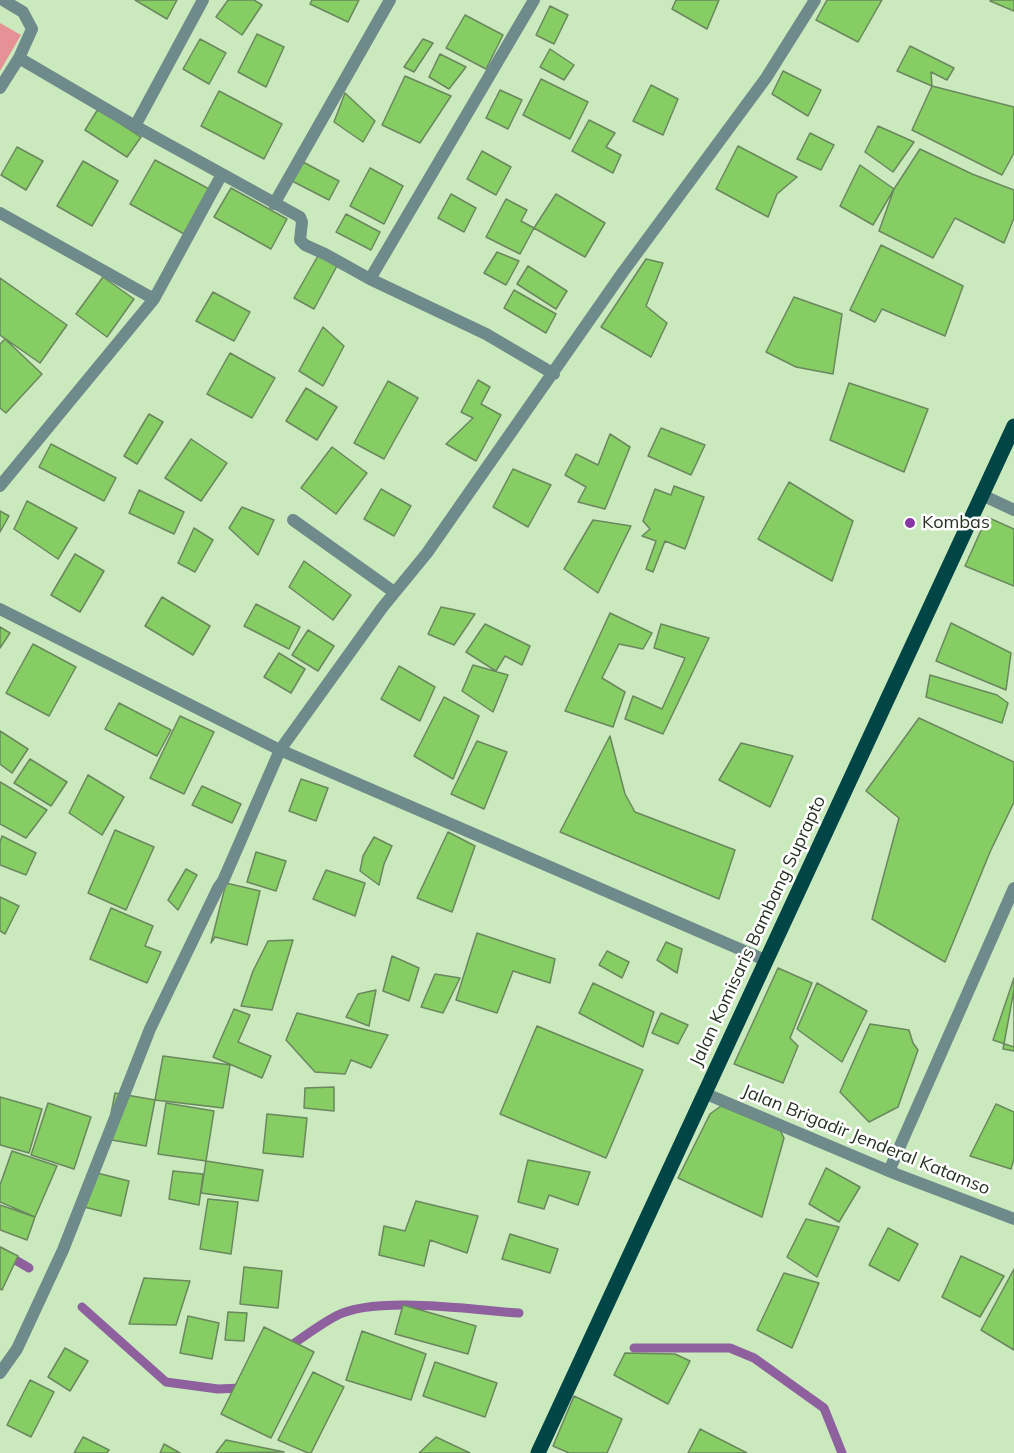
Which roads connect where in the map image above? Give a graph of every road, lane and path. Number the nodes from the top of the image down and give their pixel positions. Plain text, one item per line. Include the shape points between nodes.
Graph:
1 (3, 0) edge
2 (202, 0) edge
3 (390, 0) edge
4 (534, 0) edge
5 (815, 0) edge
6 (20, 58) junction
7 (0, 88) edge
8 (135, 126) junction
9 (222, 174) junction
10 (274, 204) junction
11 (0, 213) edge
12 (370, 279) junction
13 (154, 299) junction
14 (554, 374) junction
15 (1014, 426) edge
16 (0, 486) edge
17 (982, 495) junction
18 (1014, 510) edge
19 (293, 519) dead end
20 (394, 592) junction
21 (0, 609) edge
22 (280, 750) junction
23 (1014, 888) edge
24 (765, 960) junction
25 (704, 1093) junction
26 (890, 1171) junction
27 (1014, 1219) edge
28 (0, 1373) edge
29 (538, 1453) edge

1 - 6 street via 23,12 32,29
2 - 8 street
3 - 10 street
4 - 12 street
5 - 14 street via 766,78 623,272
6 - 7 street
6 - 8 street
8 - 9 street
9 - 10 street
9 - 13 street
10 - 12 street via 300,217 300,240 305,245
11 - 13 street
12 - 14 street via 486,334
13 - 16 street
14 - 20 street via 427,553
15 - 17 main road, Jalan Komisaris Bambang Suprapto
17 - 18 street
17 - 24 main road, Jalan Komisaris Bambang Suprapto
19 - 20 street
20 - 22 street
21 - 22 street
22 - 24 street
22 - 28 street via 224,881 150,1029 63,1250 17,1349
23 - 26 street
24 - 25 main road, Jalan Komisaris Bambang Suprapto
25 - 26 street, Jalan Brigadir Jenderal Katamso
25 - 29 main road, Jalan Komisaris Bambang Suprapto
26 - 27 street, Jalan Brigadir Jenderal Katamso

